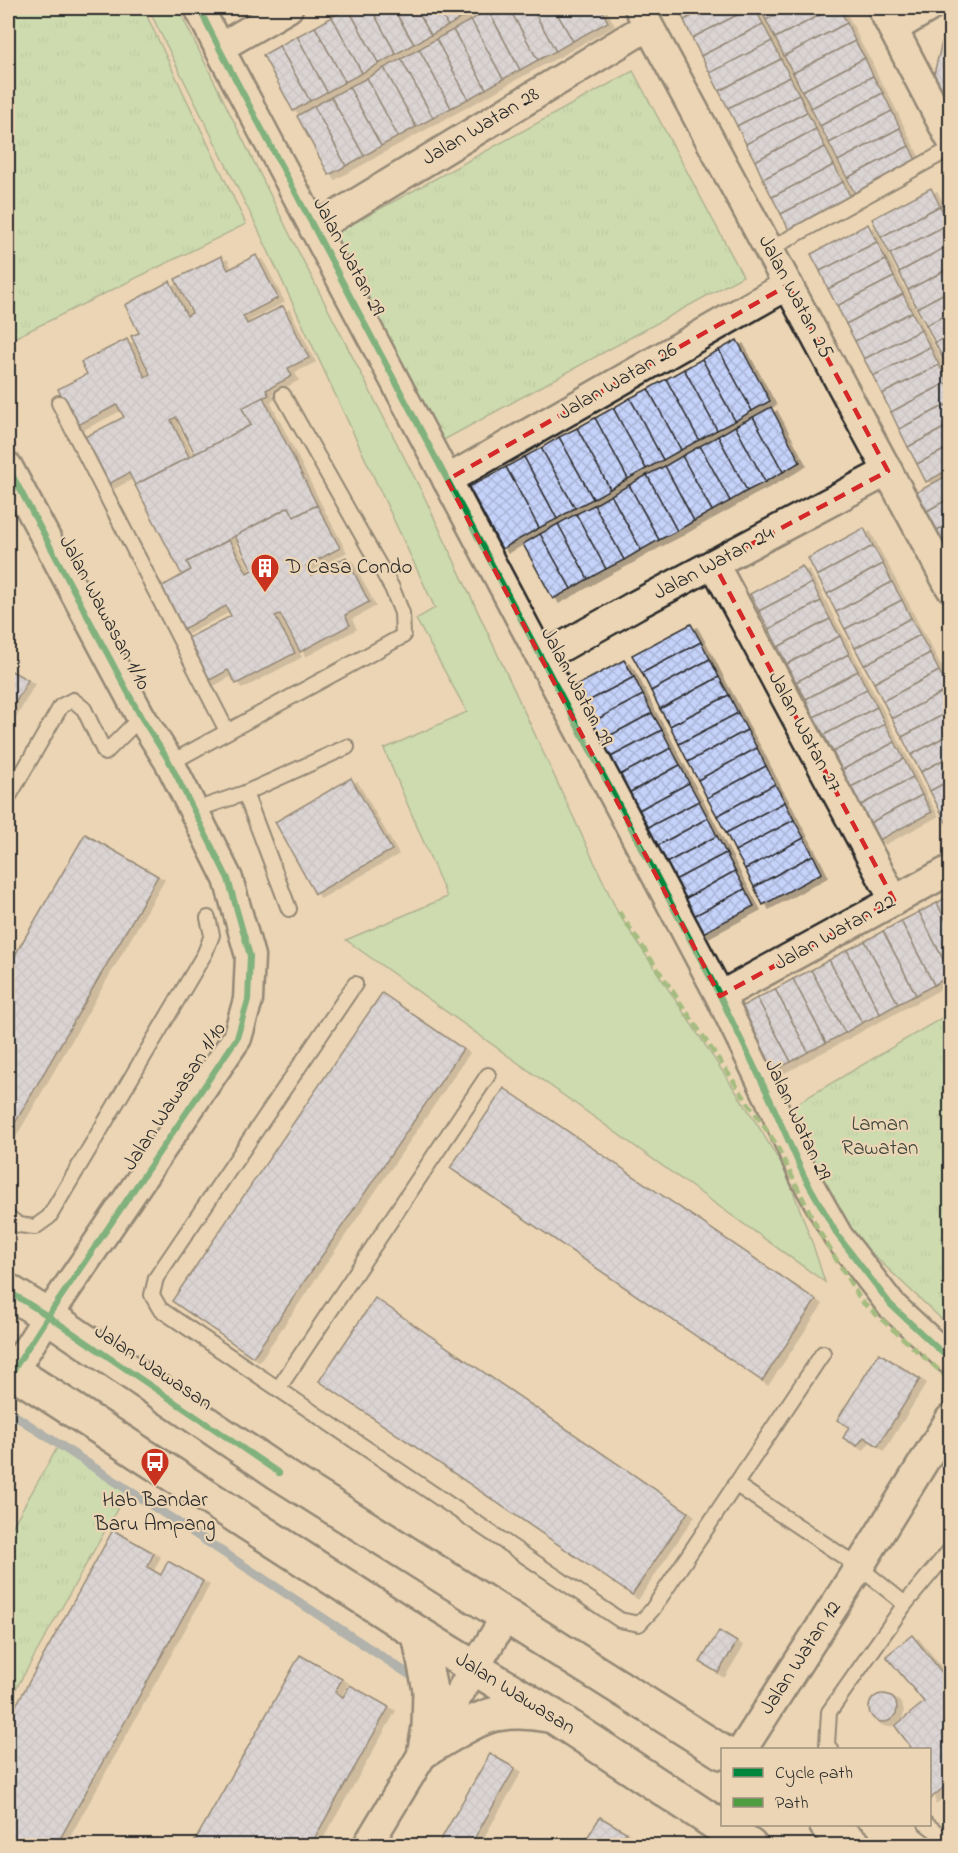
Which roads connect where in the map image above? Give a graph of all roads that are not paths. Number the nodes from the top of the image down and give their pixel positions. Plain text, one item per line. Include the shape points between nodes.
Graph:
1 (199, 8) edge
2 (288, 8) edge
3 (928, 8) edge
4 (644, 17) edge
5 (888, 18) edge
6 (219, 48) junction
7 (951, 138) edge
8 (951, 149) edge
9 (314, 229) junction
10 (770, 249) junction
11 (788, 285) junction
12 (283, 395) dead end
13 (59, 403) dead end
14 (8, 467) edge
15 (888, 471) junction
16 (447, 480) junction
17 (714, 564) junction
18 (951, 587) edge
19 (542, 658) junction
20 (141, 717) junction
21 (227, 731) junction
22 (347, 747) dead end
23 (170, 763) junction
24 (245, 793) junction
25 (8, 798) edge
26 (195, 810) junction
27 (951, 870) edge
28 (894, 900) junction
29 (289, 909) dead end
30 (208, 918) dead end
31 (355, 984) dead end
32 (720, 996) junction
33 (488, 1076) dead end
34 (8, 1217) edge
35 (8, 1291) edge
36 (48, 1316) junction
37 (823, 1353) dead end
38 (951, 1360) edge
39 (10, 1370) edge
40 (278, 1389) junction
41 (951, 1419) edge
42 (735, 1484) junction
43 (951, 1550) edge
44 (859, 1567) junction
45 (905, 1604) junction
46 (506, 1616) junction
47 (419, 1634) junction
48 (474, 1668) junction
49 (553, 1716) junction
50 (743, 1748) edge
51 (830, 1748) edge
52 (424, 1750) junction
53 (721, 1751) edge
54 (829, 1826) edge
55 (929, 1826) edge
56 (951, 1842) edge
57 (367, 1845) edge
58 (750, 1845) edge
59 (855, 1845) edge

1 - 6 street, Jalan Watan 29
2 - 6 street
3 - 5 street
4 - 9 street, Jalan Watan 28
4 - 10 street, Jalan Watan 25
5 - 7 street
6 - 9 street, Jalan Watan 29
8 - 10 lane
9 - 16 street, Jalan Watan 29
10 - 11 street, Jalan Watan 25
11 - 15 street, Jalan Watan 25
11 - 16 street, Jalan Watan 26
12 - 21 lane via 392,588 402,613 403,636
13 - 21 lane
14 - 20 street, Jalan Wawasan 1/10
15 - 17 street, Jalan Watan 24
15 - 18 street, Jalan Watan 25
16 - 19 street, Jalan Watan 29
17 - 19 street, Jalan Watan 24
17 - 28 street, Jalan Watan 27
19 - 32 street, Jalan Watan 29
20 - 23 street, Jalan Wawasan 1/10
20 - 25 lane via 105,753 84,708 73,700 61,706
21 - 23 lane
22 - 24 lane
23 - 26 street, Jalan Wawasan 1/10
24 - 26 lane
24 - 29 lane
26 - 36 street, Jalan Wawasan 1/10 via 228,879 250,956 248,1000 237,1038
27 - 28 street, Jalan Watan 22
28 - 32 street, Jalan Watan 22
30 - 34 lane via 212,935 205,953 49,1217 35,1227 19,1225
31 - 40 lane via 156,1278 152,1295 160,1309
32 - 38 street, Jalan Watan 29 via 804,1176 838,1236 891,1305
33 - 40 lane
35 - 36 main road, Jalan Wawasan
36 - 39 street, Jalan Wawasan 1/10
36 - 46 main road, Jalan Wawasan via 279,1473
37 - 42 lane
39 - 47 main road, Jalan Wawasan
40 - 42 lane via 620,1620 639,1623 652,1611
41 - 44 street, Jalan Watan 12
42 - 44 lane
43 - 45 lane
44 - 45 lane
44 - 50 street, Jalan Watan 12
45 - 51 lane via 829,1712
46 - 48 street
46 - 53 main road, Jalan Wawasan
47 - 48 main road, Jalan Wawasan
47 - 52 main road via 430,1690
48 - 49 main road, Jalan Wawasan
48 - 52 street
49 - 52 main road via 496,1714
49 - 58 main road, Jalan Wawasan
52 - 57 street
54 - 59 main road
55 - 56 lane

